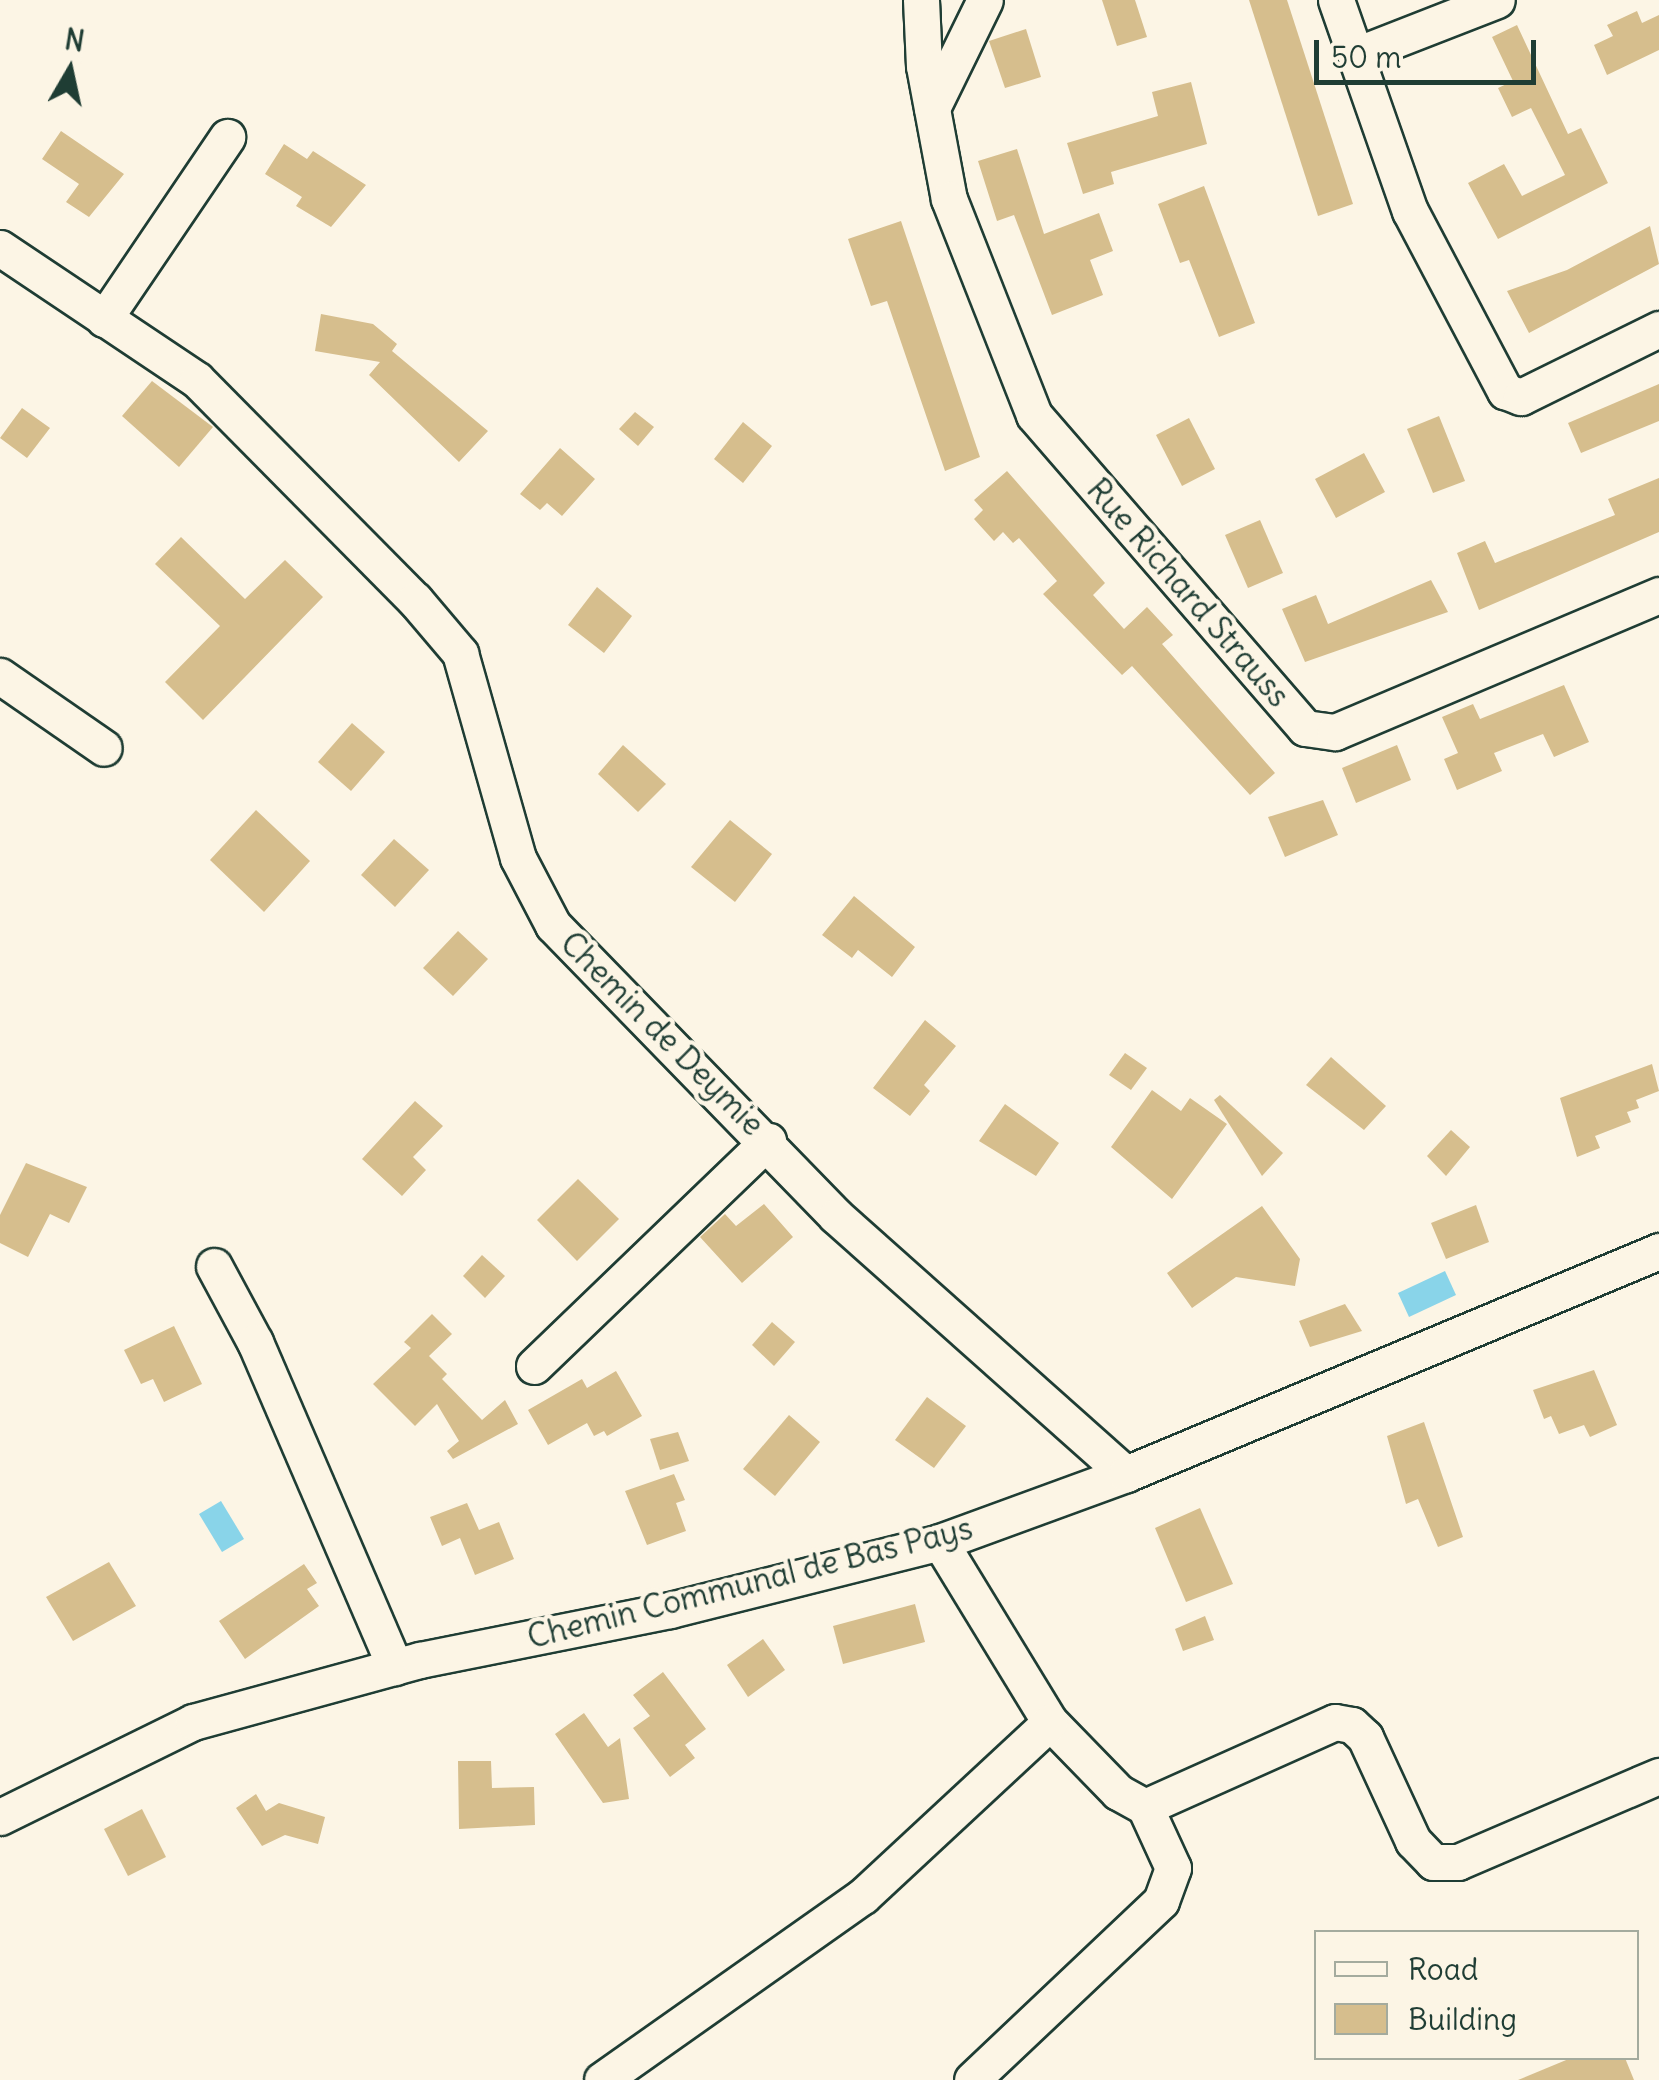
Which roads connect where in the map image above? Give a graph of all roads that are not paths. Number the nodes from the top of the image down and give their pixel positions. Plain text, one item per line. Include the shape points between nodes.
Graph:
1 (921, 0) edge
2 (984, 0) edge
3 (1336, 0) edge
4 (1497, 0) edge
5 (1356, 55) junction
6 (932, 108) junction
7 (226, 136) dead end
8 (0, 248) edge
9 (104, 320) junction
10 (1659, 328) edge
11 (1659, 595) edge
12 (0, 676) edge
13 (104, 748) dead end
14 (768, 1140) junction
15 (1659, 1251) edge
16 (214, 1266) dead end
17 (534, 1366) dead end
18 (1126, 1474) junction
19 (940, 1542) junction
20 (395, 1667) junction
21 (1050, 1722) junction
22 (1659, 1776) edge
23 (1144, 1807) junction
24 (0, 1817) edge
25 (602, 2080) edge
26 (972, 2080) edge

1 - 6 street, Rue Richard Strauss
2 - 6 street
3 - 5 street
4 - 5 street
5 - 10 street via 1410,211 1506,391 1521,396
6 - 11 street, Rue Richard Strauss via 949,198 1034,415 1305,728 1335,732
7 - 9 street
8 - 9 street, Chemin de Deymie
9 - 14 street, Chemin de Deymie via 197,380 460,653 518,858 553,925
12 - 13 street
14 - 17 street
14 - 18 street, Chemin de Deymie via 836,1216
15 - 18 street, Chemin Communal de Bas Pays
16 - 20 street via 255,1342
18 - 19 street, Chemin Communal de Bas Pays
19 - 20 street, Chemin Communal de Bas Pays via 670,1610
19 - 21 street
20 - 24 street, Chemin Communal de Bas Pays via 193,1722
21 - 23 street via 1118,1792
21 - 25 street via 864,1896
22 - 23 street via 1458,1862 1433,1862 1413,1841 1365,1737 1352,1724 1335,1722
23 - 26 street via 1173,1868 1161,1900

